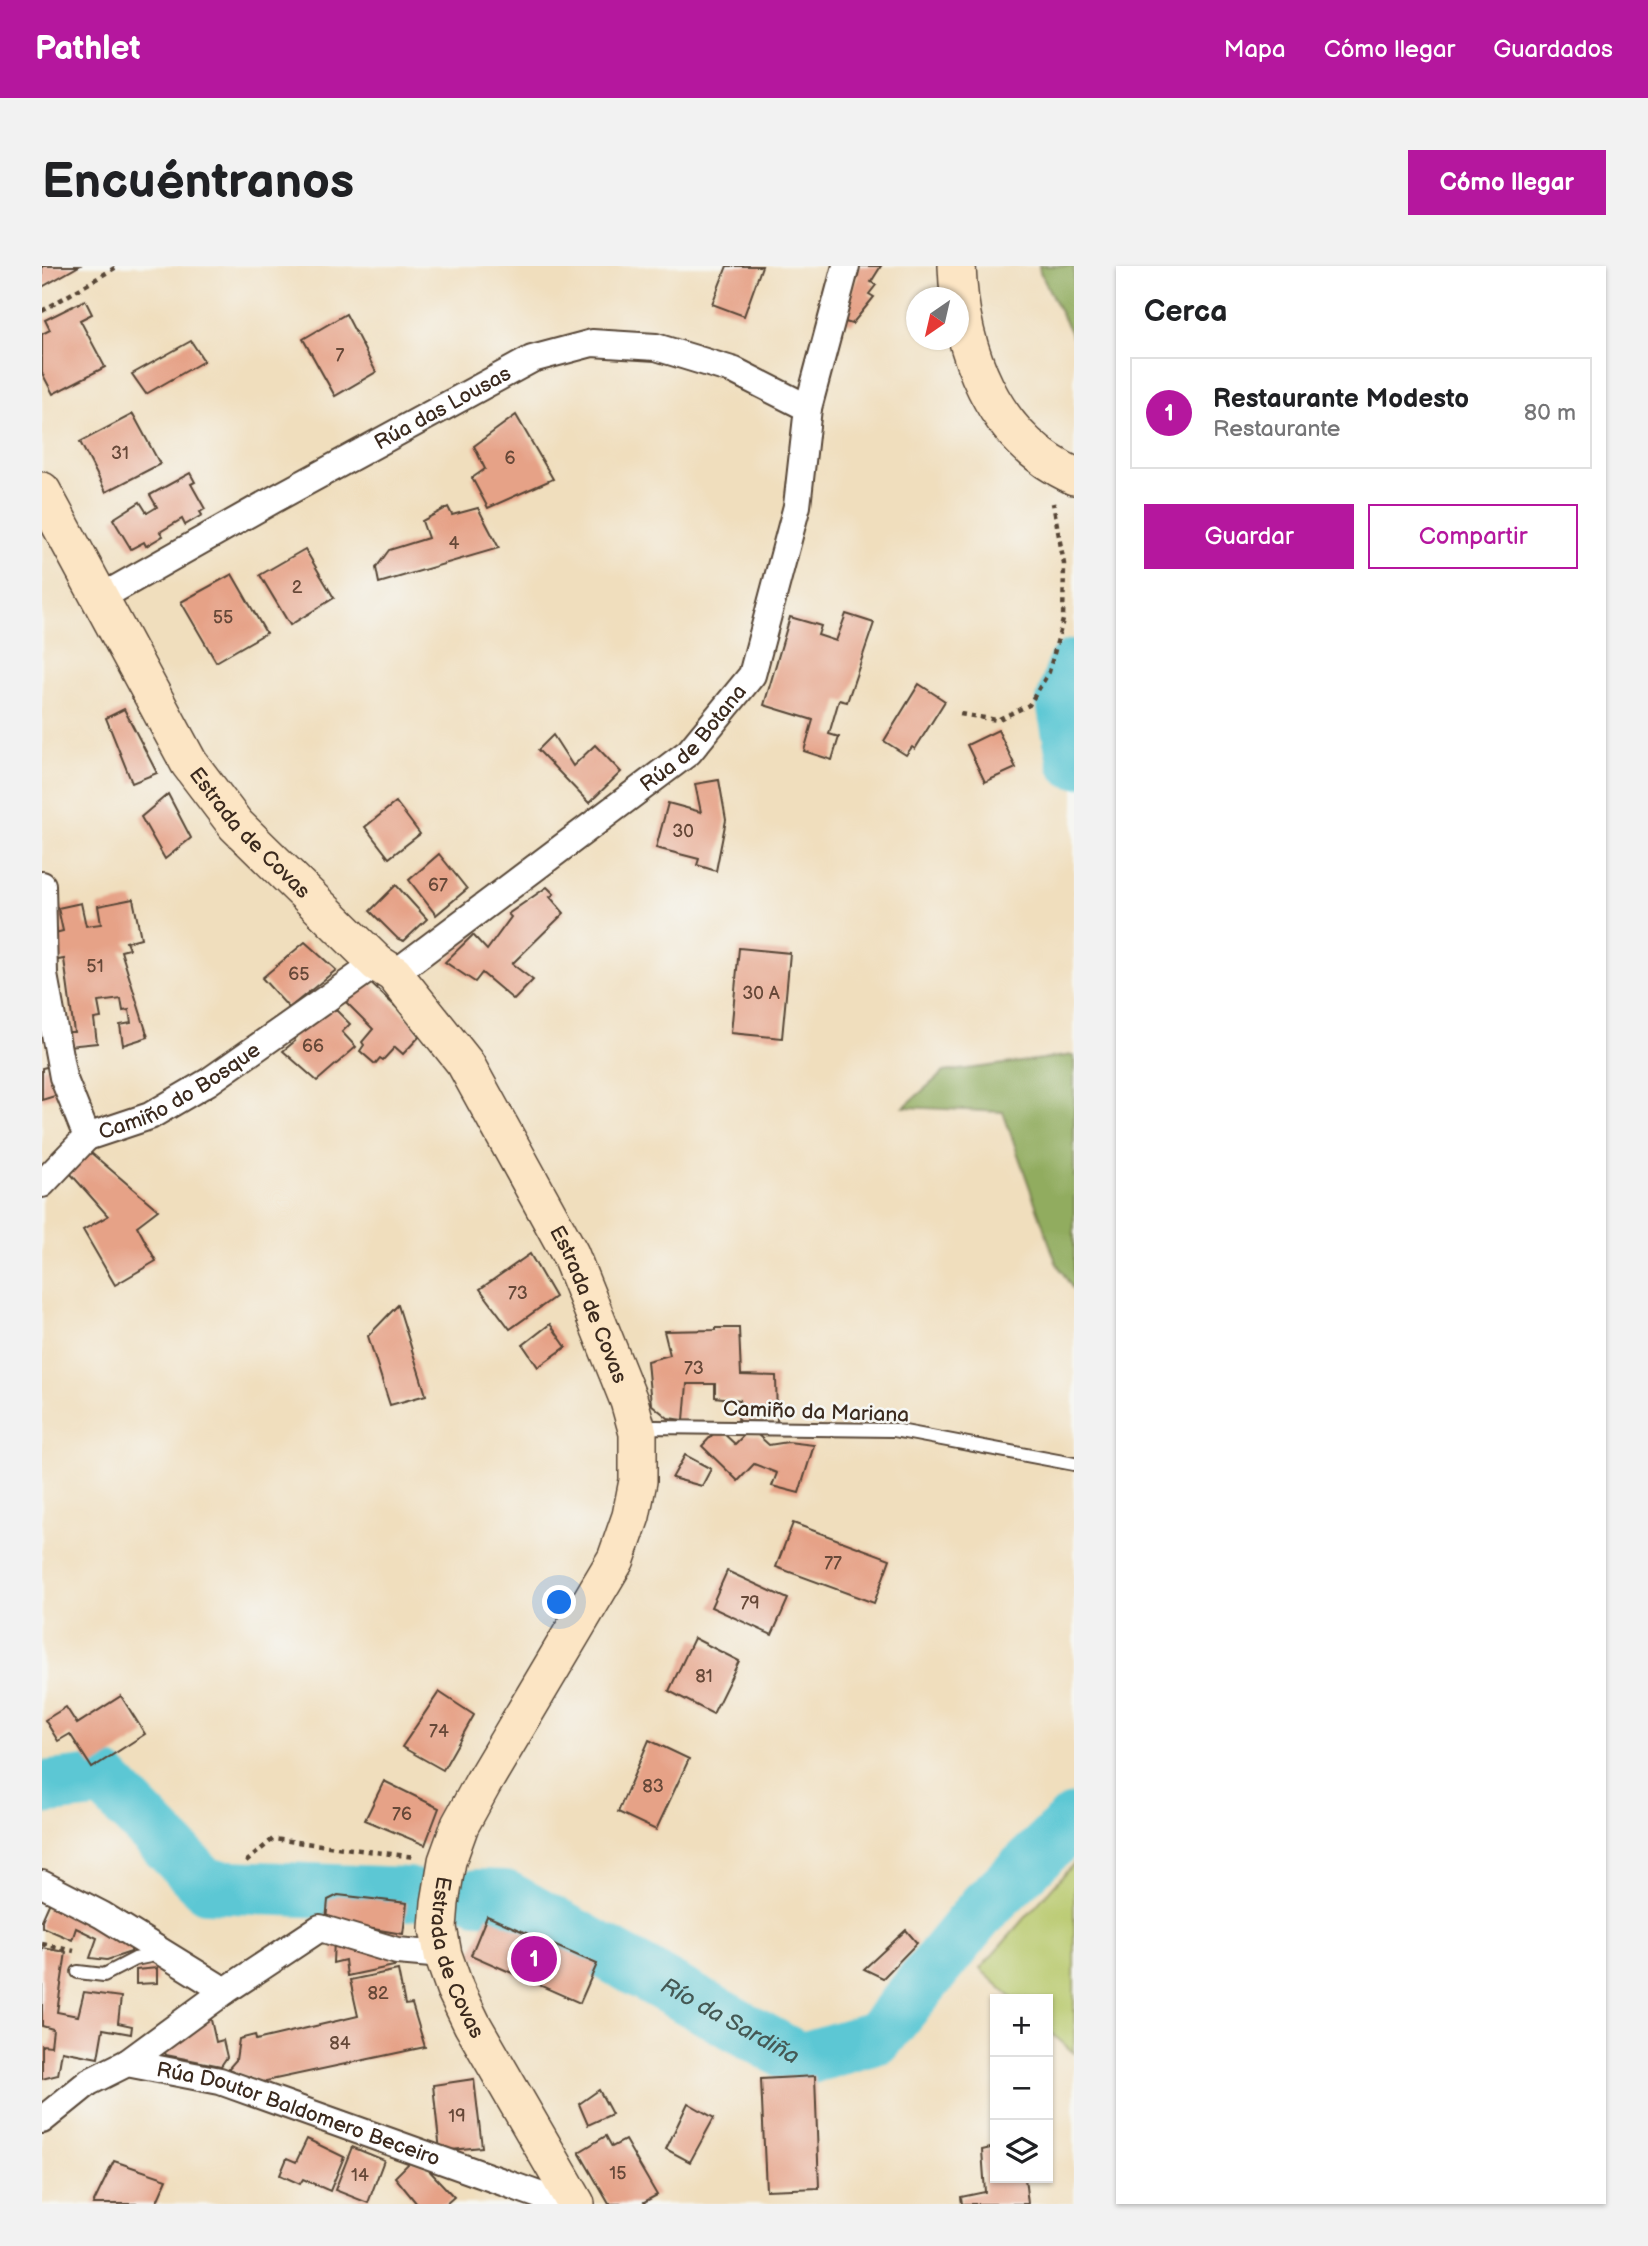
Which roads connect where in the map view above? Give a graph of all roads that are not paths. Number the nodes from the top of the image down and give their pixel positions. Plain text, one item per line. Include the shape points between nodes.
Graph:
1 (846, 266) edge
2 (957, 266) edge
3 (808, 408) junction
4 (1064, 472) edge
5 (42, 491) edge
6 (98, 599) junction
7 (42, 885) edge
8 (385, 968) junction
9 (87, 1137) junction
10 (42, 1184) edge
11 (638, 1433) junction
12 (1074, 1464) edge
13 (42, 1884) edge
14 (164, 1954) junction
15 (443, 1955) junction
16 (78, 1972) dead end
17 (225, 1991) junction
18 (127, 2063) junction
19 (42, 2120) edge
20 (564, 2204) edge
21 (576, 2204) edge

1 - 3 street, Rúa de Botana
2 - 4 main road via 967,342 986,391 1014,434
3 - 6 street, Rúa das Lousas via 735,371 656,347 592,344 532,359
3 - 8 street, Rúa de Botana via 797,506 752,675 689,752
5 - 6 main road, Estrada de Covas
6 - 8 main road, Estrada de Covas via 189,763 236,825
7 - 9 street, Camiño do Bosque via 47,988 63,1077
8 - 9 street, Camiño do Bosque via 150,1116
8 - 11 main road, Estrada de Covas via 465,1063 570,1254
9 - 10 street
11 - 12 lane, Camiño da Mariana via 655,1427 894,1430
11 - 15 main road, Estrada de Covas via 636,1493 616,1559 460,1825 447,1861 438,1928
13 - 14 street
14 - 16 lane via 135,1959 104,1975
14 - 17 street
15 - 17 street via 397,1951 320,1928
15 - 21 main road, Estrada de Covas via 472,2024
17 - 18 street
18 - 19 street, Rúa Doutor Baldomero Beceiro via 89,2082
18 - 20 street, Rúa Doutor Baldomero Beceiro via 220,2081

